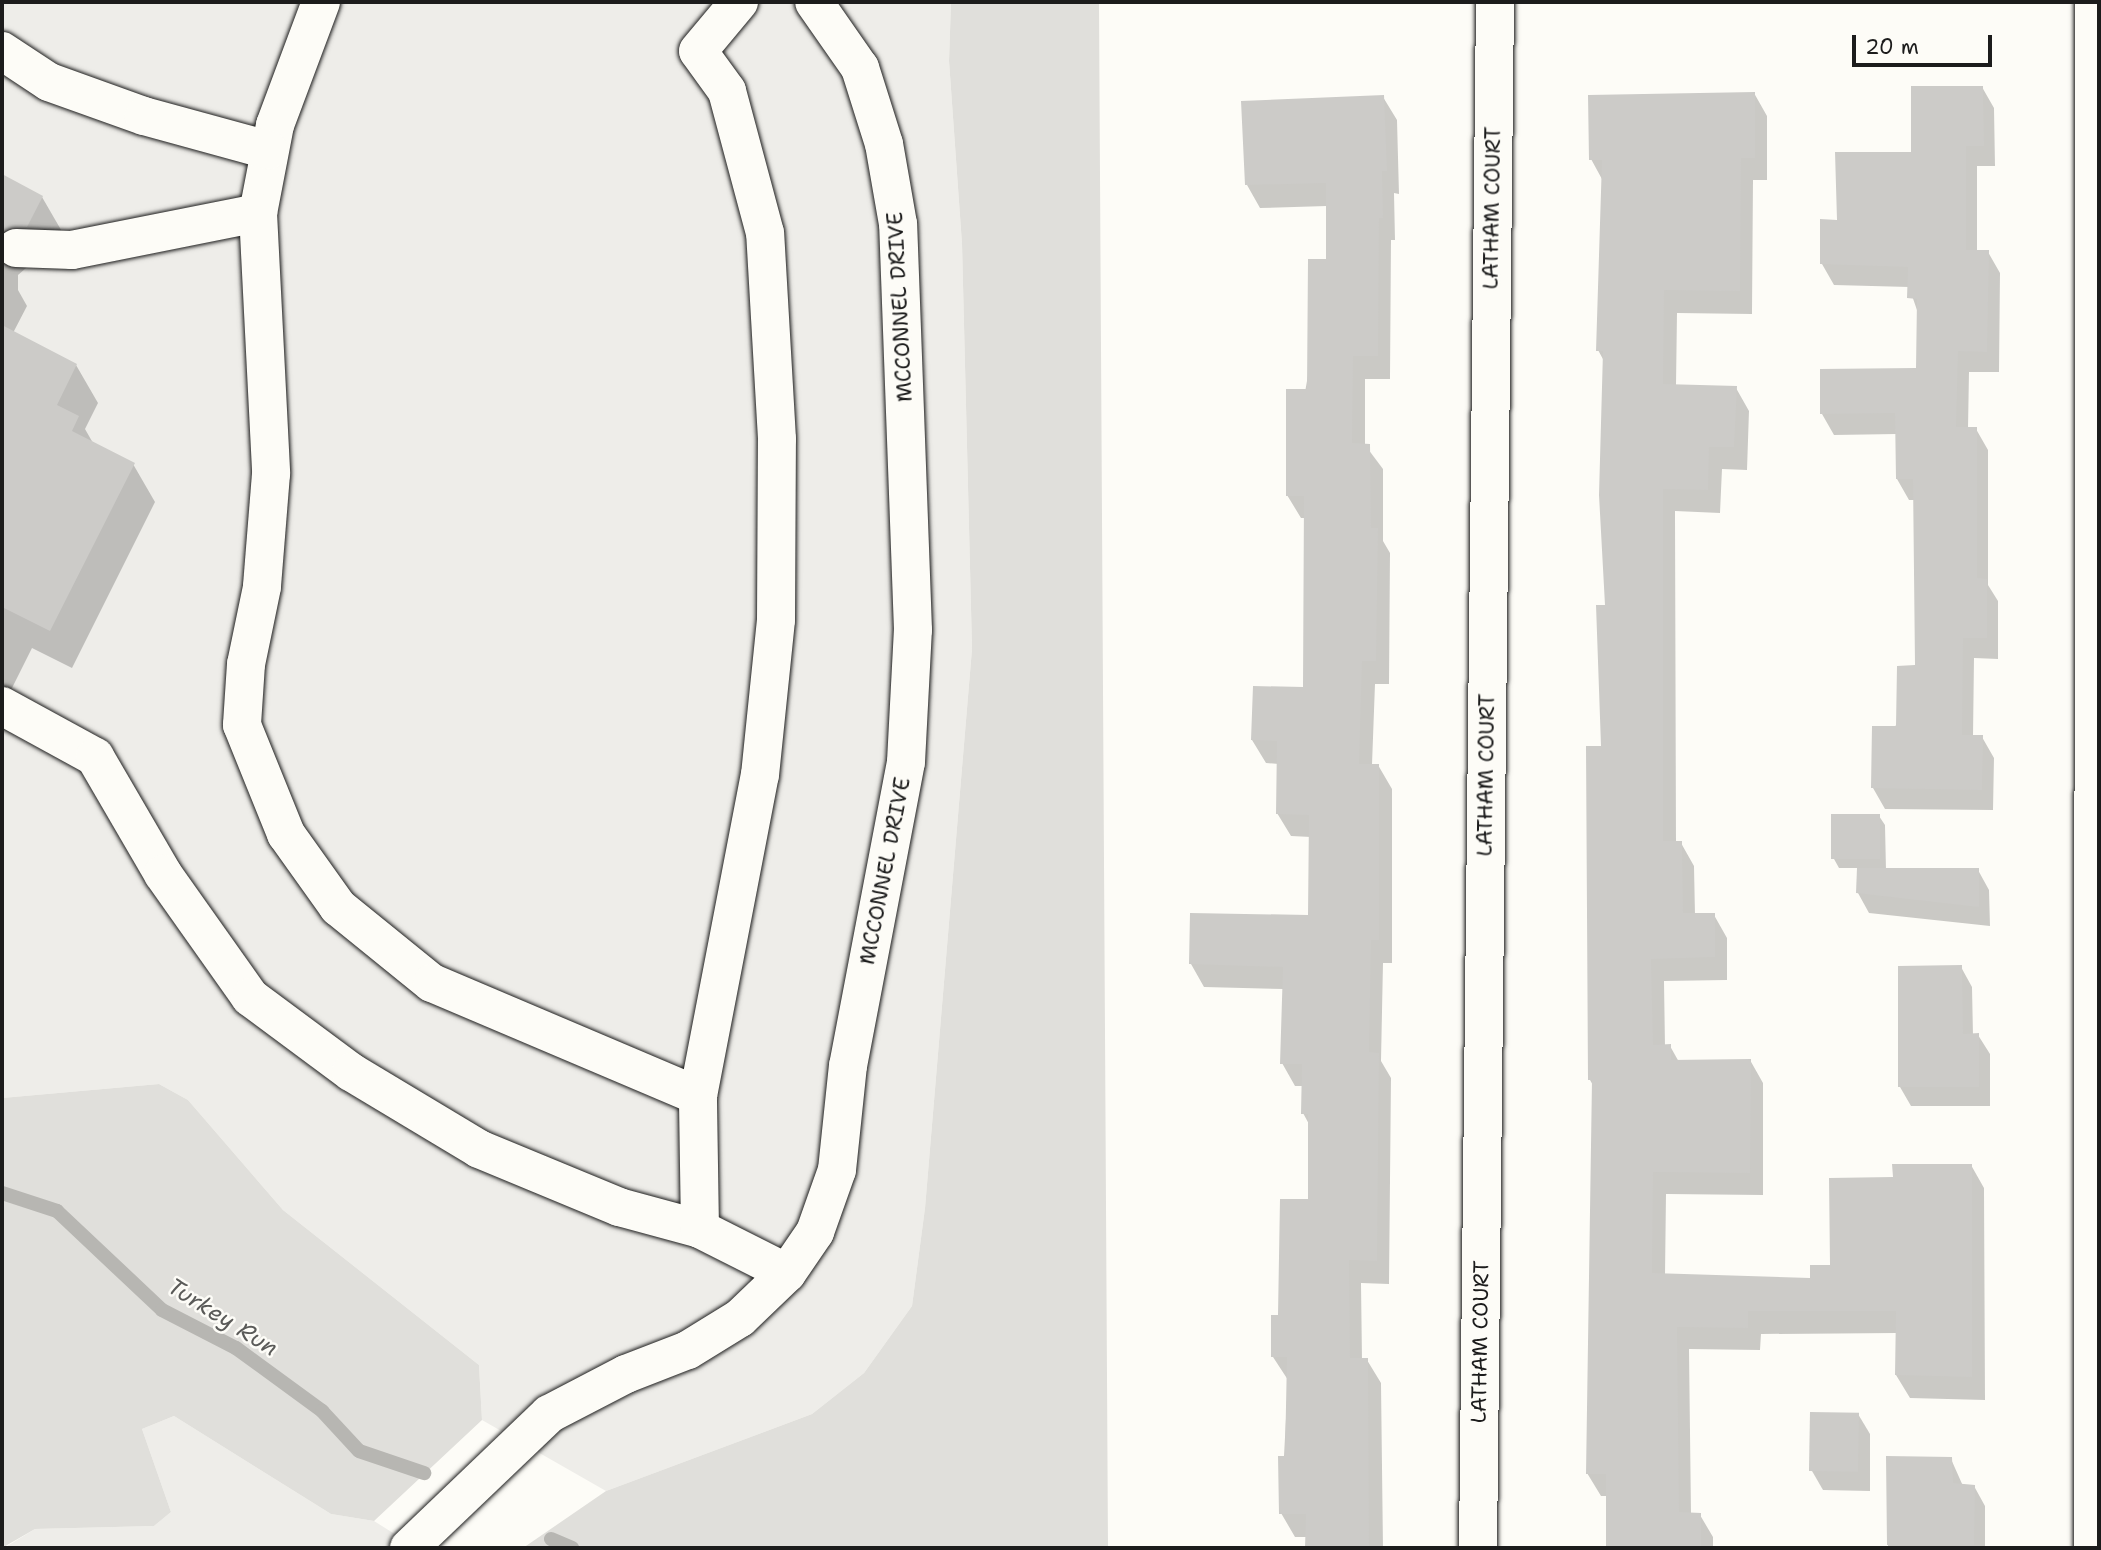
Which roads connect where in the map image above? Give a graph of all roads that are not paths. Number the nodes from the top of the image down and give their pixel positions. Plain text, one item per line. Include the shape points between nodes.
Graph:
1 (321, 2) edge
2 (739, 2) edge
3 (814, 2) edge
4 (1495, 2) edge
5 (2094, 2) edge
6 (2, 51) edge
7 (268, 150) junction
8 (258, 213) junction
9 (16, 248) dead end
10 (2, 706) edge
11 (698, 1096) junction
12 (700, 1229) junction
13 (787, 1273) junction
14 (409, 1548) edge
15 (1478, 1548) edge
16 (2092, 1548) edge

1 - 7 street
2 - 11 street via 698,51 727,91 765,233 777,439 776,620 760,775
3 - 13 street, MCCONNEL DRIVE via 859,68 884,144 898,224 913,630 906,762 848,1066 838,1170 815,1232
4 - 15 street, LATHAM COURT
5 - 16 street
6 - 7 street via 49,82 144,116
7 - 8 street
8 - 9 street via 72,250
8 - 11 street via 271,474 262,587 246,664 242,725 286,834 338,907 432,983
10 - 12 street via 95,757 163,874 250,997 351,1073 479,1149 619,1207
11 - 12 street
12 - 13 street
13 - 14 street, MCCONNEL DRIVE via 740,1318 688,1350 626,1374 549,1415

